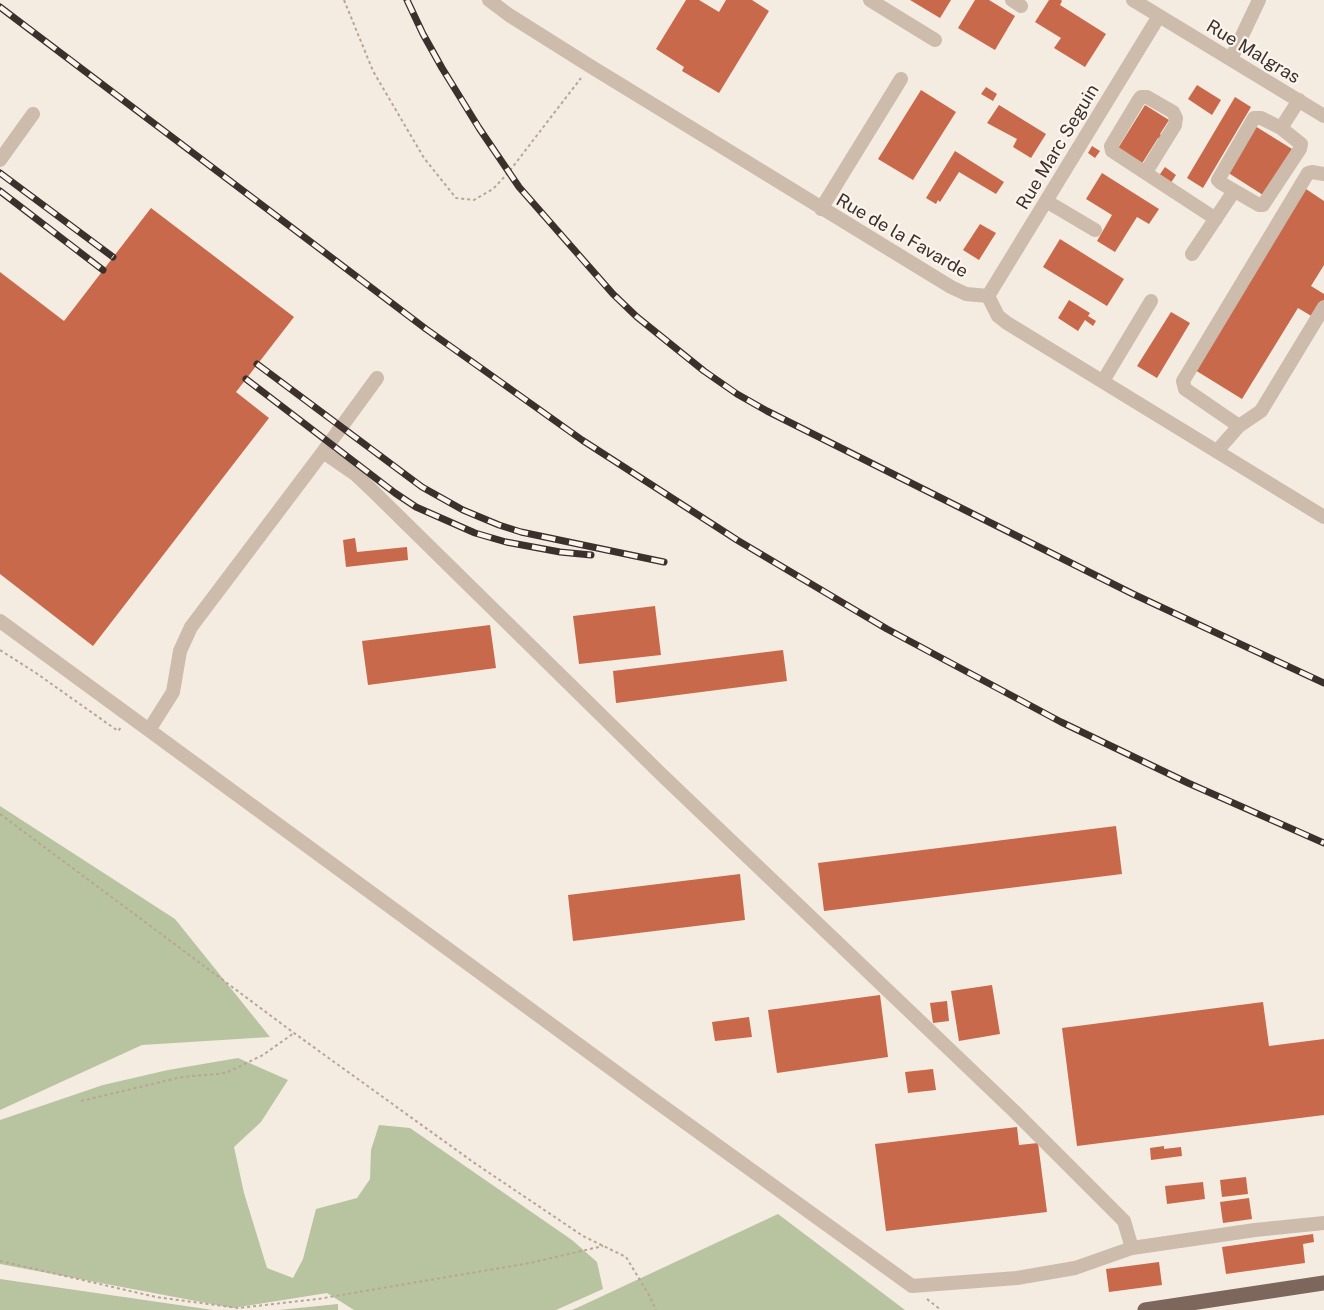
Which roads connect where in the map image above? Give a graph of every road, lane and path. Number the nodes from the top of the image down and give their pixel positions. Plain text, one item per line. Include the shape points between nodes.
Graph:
1 (344, 0) edge
2 (489, 0) edge
3 (870, 0) edge
4 (1133, 0) edge
5 (1259, 0) edge
6 (1160, 16) junction
7 (935, 40) dead end
8 (1231, 59) junction
9 (590, 66) junction
10 (901, 79) dead end
11 (1299, 100) junction
12 (33, 114) dead end
13 (1324, 116) edge
14 (1281, 128) junction
15 (0, 160) edge
16 (1146, 172) junction
17 (1324, 174) edge
18 (1234, 191) junction
19 (1046, 201) junction
20 (821, 209) junction
21 (1215, 219) junction
22 (1095, 230) dead end
23 (1192, 254) dead end
24 (988, 296) junction
25 (1151, 301) dead end
26 (1324, 307) edge
27 (377, 378) dead end
28 (1103, 381) junction
29 (1239, 426) junction
30 (1217, 451) junction
31 (323, 452) junction
32 (1324, 517) edge
33 (0, 621) edge
34 (0, 650) edge
35 (130, 716) junction
36 (149, 730) junction
37 (0, 814) edge
38 (294, 1034) junction
39 (81, 1101) dead end
40 (1324, 1223) edge
41 (603, 1246) junction
42 (1132, 1248) junction
43 (0, 1261) edge
44 (1324, 1282) edge
45 (656, 1310) edge
46 (1145, 1310) edge

1 - 9 path via 373,71 424,158 456,198 474,200 493,189
2 - 9 street, Rue de la Favarde
3 - 7 street
4 - 6 street, Rue Malgras
5 - 8 street
6 - 8 street, Rue Malgras
6 - 19 street, Rue Marc Seguin
8 - 11 street, Rue Malgras
9 - 20 street, Rue de la Favarde
10 - 20 street
11 - 13 street, Rue Malgras
11 - 14 street
12 - 15 street
14 - 18 street via 1261,118 1251,121 1218,180
14 - 18 street via 1301,144 1300,149 1266,203 1259,205
16 - 16 street via 1110,148 1141,97 1173,112 1176,118 1176,125
16 - 21 street
17 - 29 street via 1308,173 1183,381 1185,389
18 - 21 street
19 - 22 street
19 - 24 street, Rue Marc Seguin
20 - 24 street, Rue de la Favarde via 951,287 966,294
21 - 23 street
24 - 28 street via 998,316 1007,323
25 - 28 street
26 - 29 street via 1261,411
27 - 31 street
28 - 30 street
29 - 30 street
30 - 32 street
31 - 36 street via 191,627 180,651 173,692
31 - 42 street via 373,491 662,775 1029,1126 1124,1221
33 - 35 street
34 - 35 path via 118,731
35 - 36 street
36 - 42 street via 912,1286 1017,1278 1064,1270
37 - 38 path
38 - 39 path via 226,1072 182,1077
38 - 41 path via 474,1162
40 - 42 street
41 - 43 path via 530,1263 318,1299 238,1308 156,1297
41 - 45 path via 626,1257
44 - 46 main road

